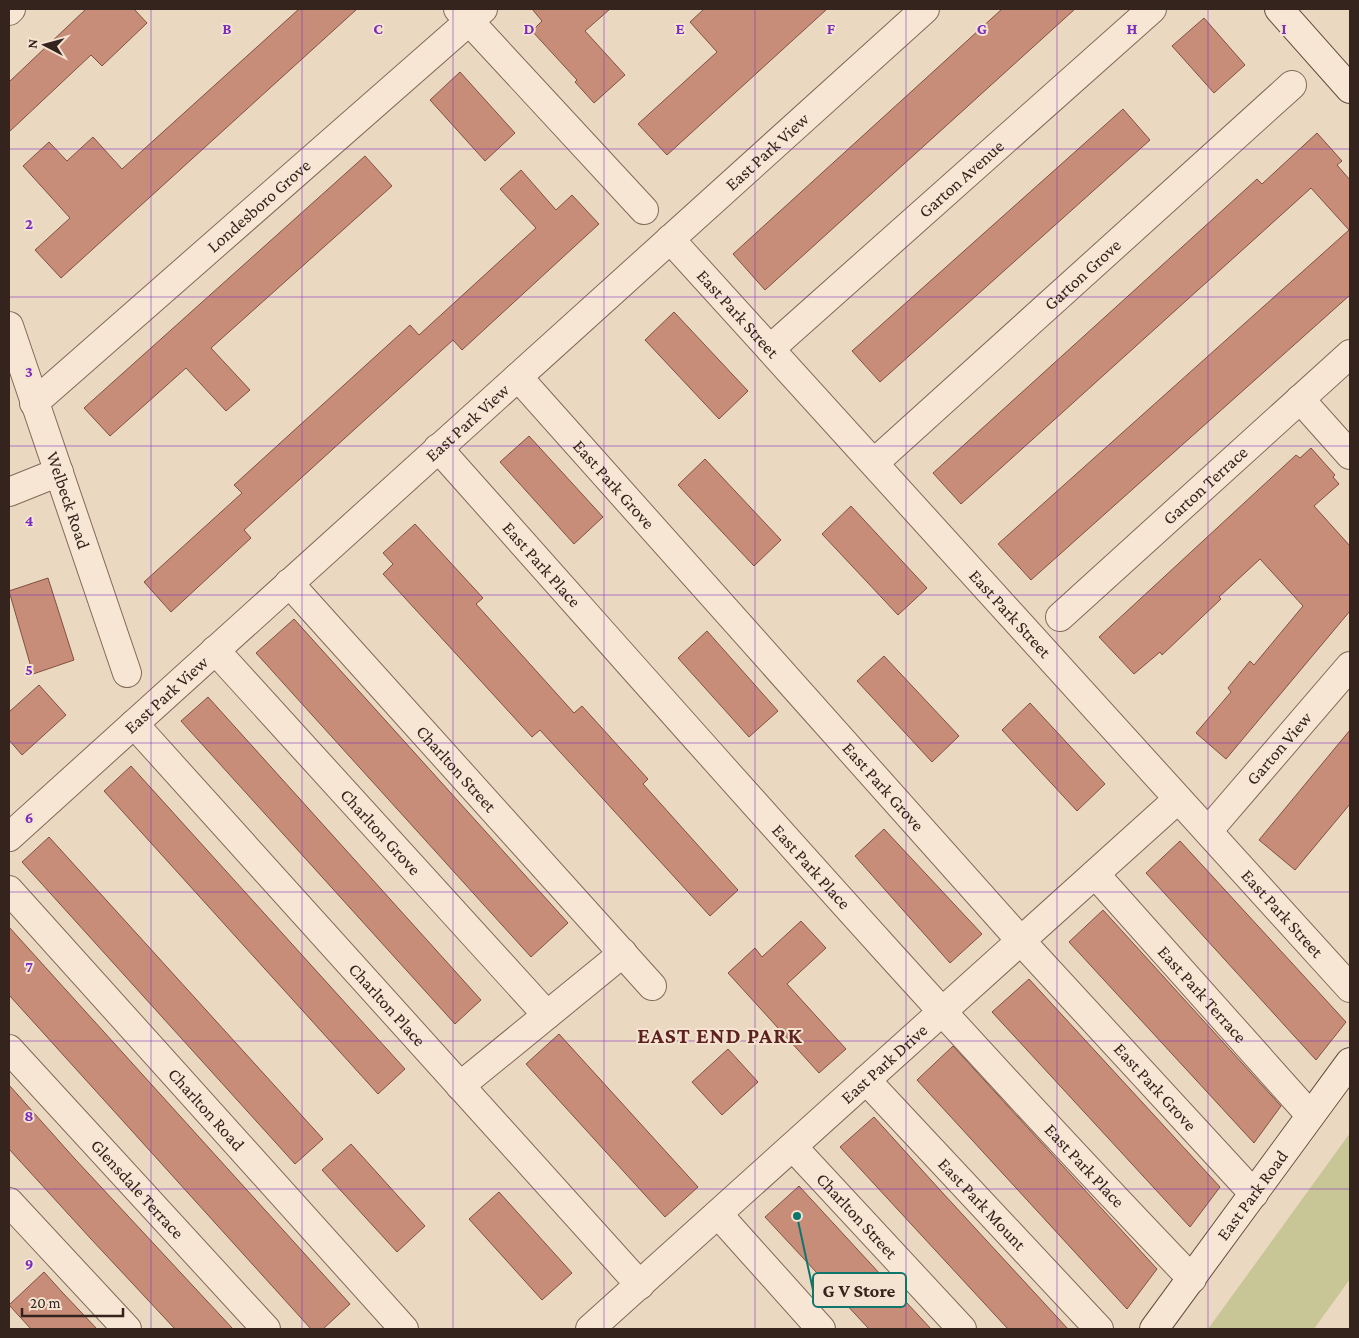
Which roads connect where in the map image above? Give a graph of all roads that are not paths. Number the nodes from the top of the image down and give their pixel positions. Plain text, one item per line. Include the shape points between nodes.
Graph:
1 (925, 9) edge
2 (1152, 9) edge
3 (1279, 9) edge
4 (470, 13) edge
5 (1292, 85) dead end
6 (1350, 89) edge
7 (644, 210) dead end
8 (670, 239) junction
9 (9, 326) edge
10 (770, 349) junction
11 (1350, 354) edge
12 (518, 376) junction
13 (1300, 399) junction
14 (34, 403) junction
15 (438, 448) junction
16 (1350, 455) edge
17 (874, 463) junction
18 (59, 472) junction
19 (9, 492) edge
20 (289, 583) junction
21 (1060, 617) dead end
22 (215, 650) junction
23 (1350, 666) edge
24 (127, 674) dead end
25 (134, 724) junction
26 (1178, 799) junction
27 (1208, 831) junction
28 (9, 837) edge
29 (1095, 874) junction
30 (9, 890) edge
31 (1021, 941) junction
32 (623, 953) junction
33 (652, 986) dead end
34 (1350, 988) edge
35 (942, 1012) junction
36 (547, 1016) junction
37 (9, 1049) edge
38 (1350, 1062) edge
39 (866, 1080) junction
40 (460, 1086) junction
41 (1310, 1114) junction
42 (793, 1147) junction
43 (1254, 1194) junction
44 (9, 1202) edge
45 (718, 1214) junction
46 (1192, 1278) junction
47 (640, 1284) junction
48 (127, 1329) edge
49 (266, 1329) edge
50 (404, 1329) edge
51 (590, 1329) edge
52 (821, 1329) edge
53 (962, 1329) edge
54 (1098, 1329) edge
55 (1154, 1329) edge

1 - 8 street, East Park View
2 - 10 street, Garton Avenue
3 - 6 street
4 - 7 street
4 - 14 street, Londesboro Grove
5 - 17 street, Garton Grove
8 - 10 street, East Park Street
8 - 12 street, East Park View
9 - 14 street, Welbeck Road
10 - 17 street, East Park Street
11 - 13 street, Garton Terrace
12 - 15 street, East Park View
12 - 31 street, East Park Grove
13 - 16 street
13 - 21 street, Garton Terrace
14 - 18 street, Welbeck Road
15 - 20 street, East Park View
15 - 35 street, East Park Place
17 - 26 street, East Park Street
18 - 19 street
18 - 24 street, Welbeck Road
20 - 22 street, East Park View
20 - 32 street, Charlton Street
22 - 25 street, East Park View
22 - 36 street, Charlton Grove
23 - 27 street, Garton View
25 - 28 street, East Park View
25 - 40 street, Charlton Place
26 - 27 street, East Park Street
26 - 29 street, East Park Drive
27 - 34 street, East Park Street
29 - 31 street, East Park Drive
29 - 41 street, East Park Terrace
30 - 50 street, Charlton Road
31 - 35 street, East Park Drive
31 - 43 street, East Park Grove
32 - 33 street, Charlton Street
32 - 36 street
35 - 39 street, East Park Drive
35 - 46 street, East Park Place
36 - 40 street
37 - 49 street, Glensdale Terrace
38 - 41 street, East Park Road
39 - 42 street, East Park Drive
39 - 54 street, East Park Mount
40 - 47 street, Charlton Place
41 - 43 street, East Park Road
42 - 45 street, East Park Drive
42 - 53 street, Charlton Street
43 - 46 street, East Park Road
44 - 48 street
45 - 47 street, East Park Drive
45 - 52 street
46 - 55 street, East Park Road
47 - 51 street, East Park Drive

